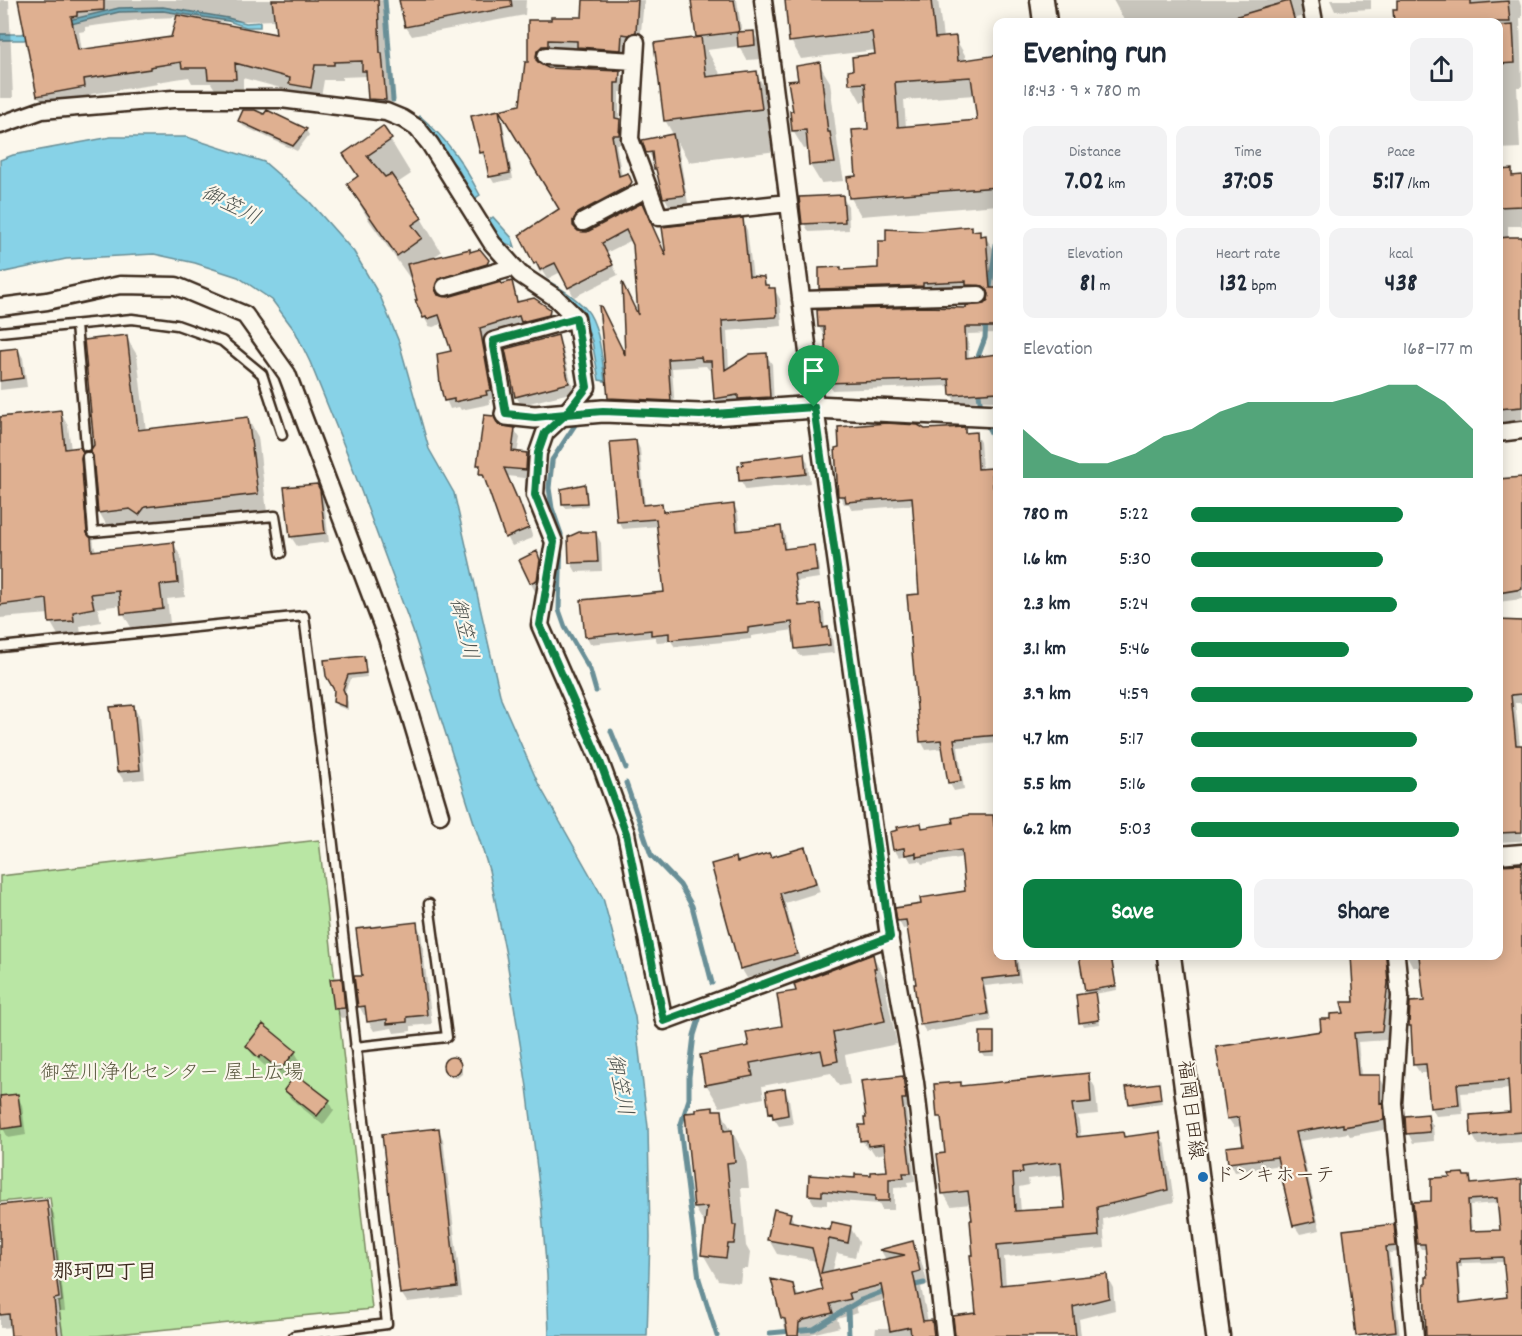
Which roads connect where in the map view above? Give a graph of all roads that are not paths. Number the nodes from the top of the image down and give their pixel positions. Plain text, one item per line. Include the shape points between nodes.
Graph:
1 (763, 0) edge
2 (1042, 0) edge
3 (1310, 0) edge
4 (1044, 18) edge
5 (1313, 18) edge
6 (636, 42) dead end
7 (546, 56) dead end
8 (634, 61) junction
9 (0, 125) edge
10 (648, 188) junction
11 (788, 202) junction
12 (583, 222) dead end
13 (513, 267) junction
14 (445, 287) dead end
15 (979, 296) dead end
16 (801, 300) junction
17 (0, 307) edge
18 (576, 318) junction
19 (76, 325) junction
20 (0, 332) edge
21 (814, 407) junction
22 (506, 414) joint
23 (566, 414) junction
24 (993, 416) edge
25 (1522, 430) edge
26 (1503, 432) edge
27 (282, 435) dead end
28 (86, 446) dead end
29 (87, 457) dead end
30 (281, 553) dead end
31 (0, 647) edge
32 (440, 815) dead end
33 (1522, 853) edge
34 (1503, 855) edge
35 (429, 904) dead end
36 (890, 937) junction
37 (1170, 960) edge
38 (1396, 960) edge
39 (355, 1047) junction
40 (371, 1326) junction
41 (294, 1336) edge
42 (372, 1336) edge
43 (945, 1336) edge
44 (1218, 1336) edge
45 (1415, 1336) edge

1 - 11 street
2 - 4 main road
3 - 5 street
6 - 8 street
7 - 8 street
8 - 10 street via 630,139
9 - 13 street via 42,110 173,99 280,99 386,112 417,128 492,243
10 - 11 street via 659,217
10 - 12 street
11 - 16 street
13 - 14 street
13 - 18 street
15 - 16 street
16 - 21 street
17 - 32 street via 120,285 176,286 245,315 287,374 387,638
18 - 22 street via 493,341
18 - 23 street via 587,387
19 - 20 lane
19 - 27 lane via 132,319 177,325 222,341 262,374
19 - 28 lane
21 - 23 street via 700,415 603,411
21 - 24 street
21 - 36 street
22 - 23 street
23 - 36 street via 545,433 538,453 535,495 554,542 540,625 599,759 626,833 664,1021
25 - 26 street
29 - 30 lane via 93,532 275,516
31 - 39 lane via 304,616
33 - 34 street
35 - 39 lane via 447,1037
36 - 43 street via 915,1082
37 - 44 main road, 福岡日田線
38 - 45 street via 1400,996 1393,1103
39 - 40 lane via 387,1324
40 - 41 lane
40 - 42 lane

